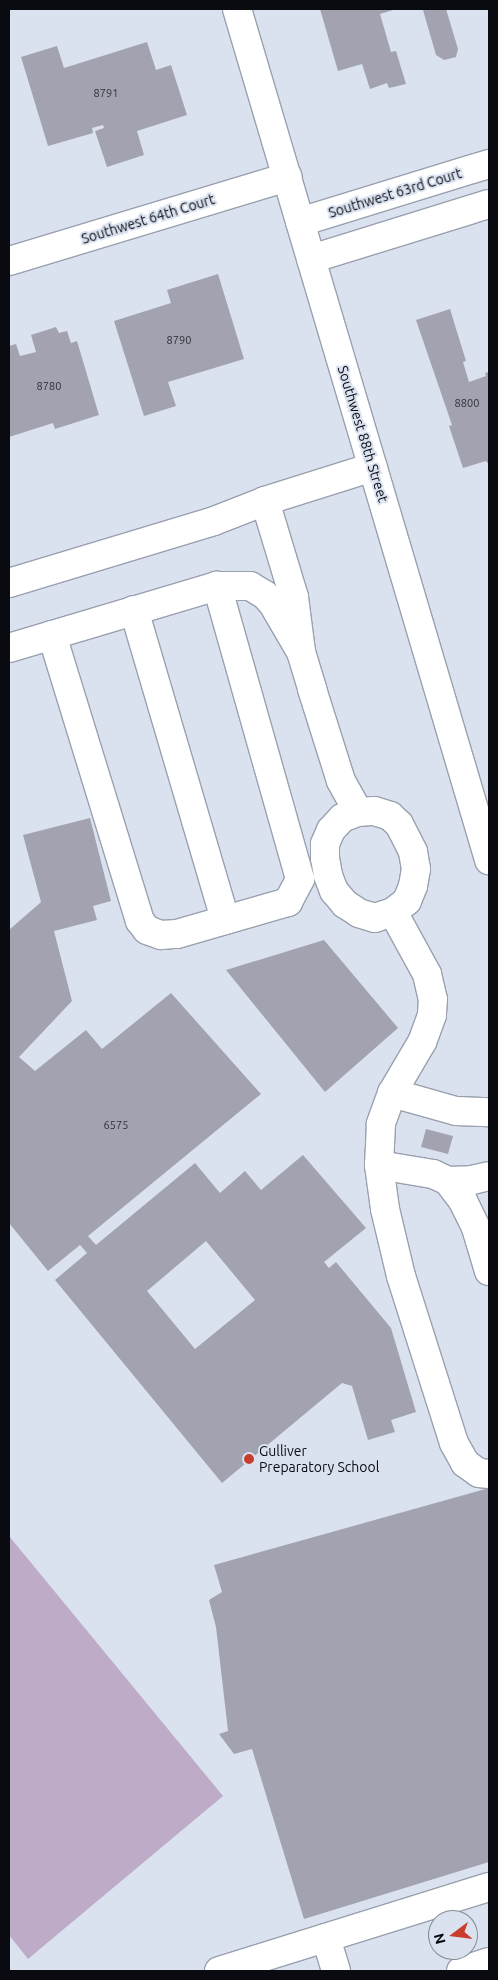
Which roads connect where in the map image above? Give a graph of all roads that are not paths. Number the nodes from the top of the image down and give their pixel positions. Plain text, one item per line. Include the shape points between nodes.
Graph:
1 (236, 9) edge
2 (489, 164) edge
3 (288, 177) junction
4 (489, 204) edge
5 (300, 222) junction
6 (311, 259) junction
7 (9, 261) edge
8 (373, 467) junction
9 (265, 501) junction
10 (9, 583) edge
11 (217, 586) junction
12 (134, 610) junction
13 (52, 635) junction
14 (9, 648) edge
15 (301, 652) junction
16 (358, 812) junction
17 (489, 860) edge
18 (328, 875) junction
19 (300, 879) junction
20 (393, 912) junction
21 (225, 920) junction
22 (392, 1093) junction
23 (489, 1112) edge
24 (379, 1165) junction
25 (489, 1176) edge
26 (448, 1181) junction
27 (489, 1271) edge
28 (486, 1476) edge
29 (489, 1888) edge
30 (326, 1938) junction
31 (489, 1962) edge
32 (219, 1971) edge
33 (336, 1971) edge
34 (460, 1971) edge

1 - 3 street, Southwest 88th Street
2 - 5 street, Southwest 63rd Court
3 - 5 street, Southwest 88th Street
3 - 7 street, Southwest 64th Court
4 - 6 street
5 - 6 street, Southwest 88th Street
6 - 8 street, Southwest 88th Street
8 - 9 street
8 - 17 street, Southwest 88th Street
9 - 10 street via 214,521
9 - 15 street via 294,597
11 - 12 street
11 - 15 street via 250,586 265,595
11 - 19 street
12 - 13 street
12 - 21 street
13 - 14 street
13 - 21 street via 140,922 147,930 161,936
15 - 16 street via 341,781
16 - 18 street via 342,818 330,830 325,844
16 - 20 street via 374,811 390,816 399,824 413,852 416,869 413,886 407,902
18 - 19 street
18 - 20 street via 345,904 359,913 375,918
19 - 21 street via 288,902
20 - 22 street via 426,974 433,999 432,1015 422,1042
22 - 23 street via 456,1111
22 - 24 street via 381,1124
24 - 26 street via 433,1174
24 - 28 street via 391,1241 454,1443 465,1463
25 - 26 street
26 - 27 street via 464,1201
29 - 30 street
30 - 32 street
30 - 33 street
31 - 34 street

